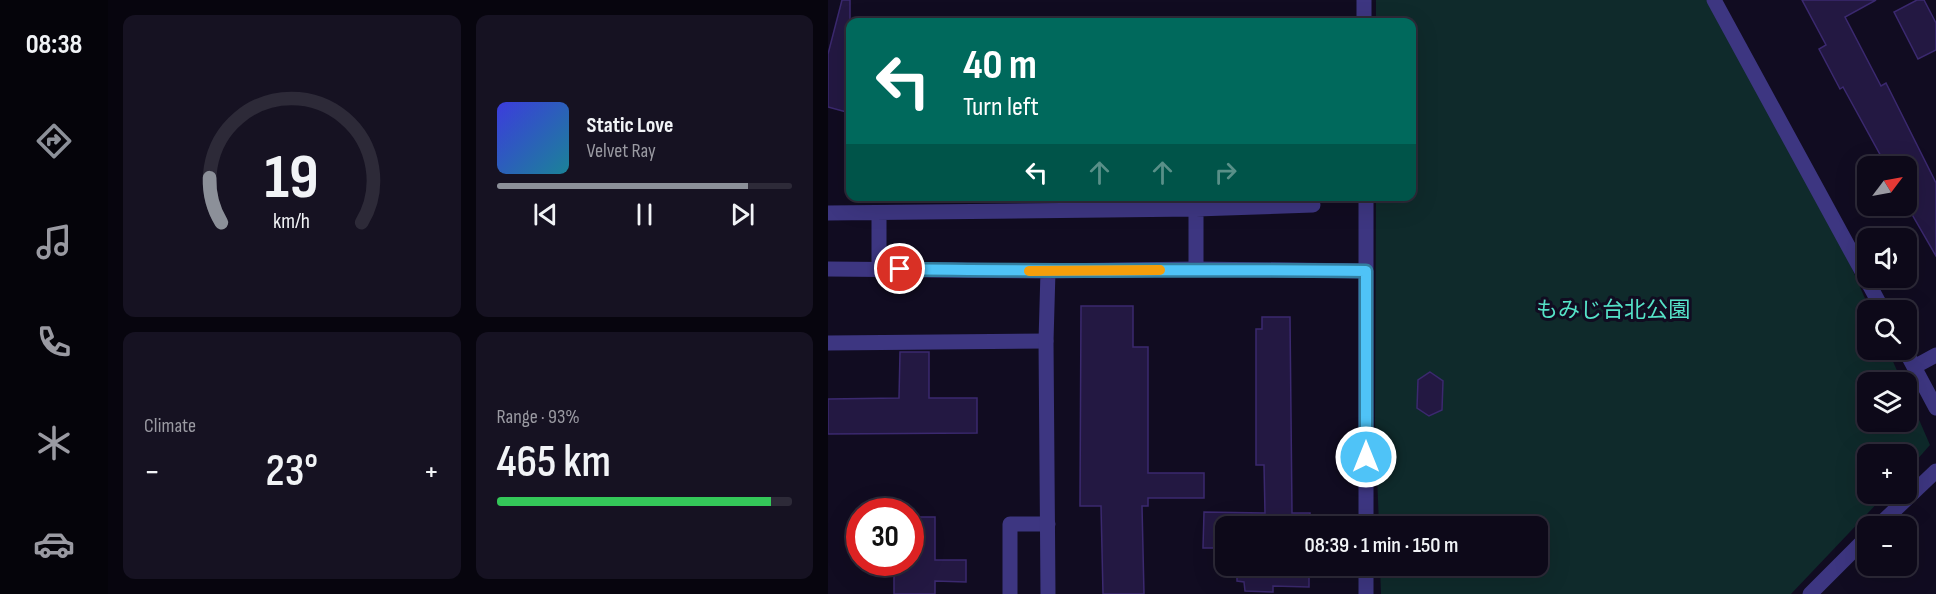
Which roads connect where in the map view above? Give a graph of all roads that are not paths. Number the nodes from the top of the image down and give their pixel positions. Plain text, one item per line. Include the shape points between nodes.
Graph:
1 (1364, 0) edge
2 (1714, 0) edge
3 (1364, 18) edge
4 (1366, 201) edge
5 (1313, 205) dead end
6 (1196, 209) junction
7 (828, 213) edge
8 (879, 213) junction
9 (879, 268) junction
10 (828, 269) edge
11 (1196, 269) junction
12 (1048, 271) junction
13 (1366, 271) junction
14 (1878, 300) edge
15 (1046, 341) junction
16 (828, 343) edge
17 (1936, 355) edge
18 (1910, 360) edge
19 (1914, 367) junction
20 (1936, 408) edge
21 (1936, 471) edge
22 (1366, 516) edge
23 (1889, 516) edge
24 (1048, 524) junction
25 (1857, 547) edge
26 (1366, 576) edge
27 (1010, 594) edge
28 (1048, 594) edge
29 (1365, 594) edge
30 (1810, 594) edge

1 - 3 street
2 - 14 street
4 - 13 street
5 - 6 street
6 - 8 street
6 - 11 street
7 - 8 street
8 - 9 street
9 - 10 street
9 - 12 street
11 - 12 street
11 - 13 street
12 - 15 street
13 - 22 street
15 - 16 street
15 - 24 street
17 - 19 street
18 - 19 street
19 - 20 street
21 - 23 street
24 - 27 street via 1010,524
24 - 28 street
25 - 30 street
26 - 29 street

